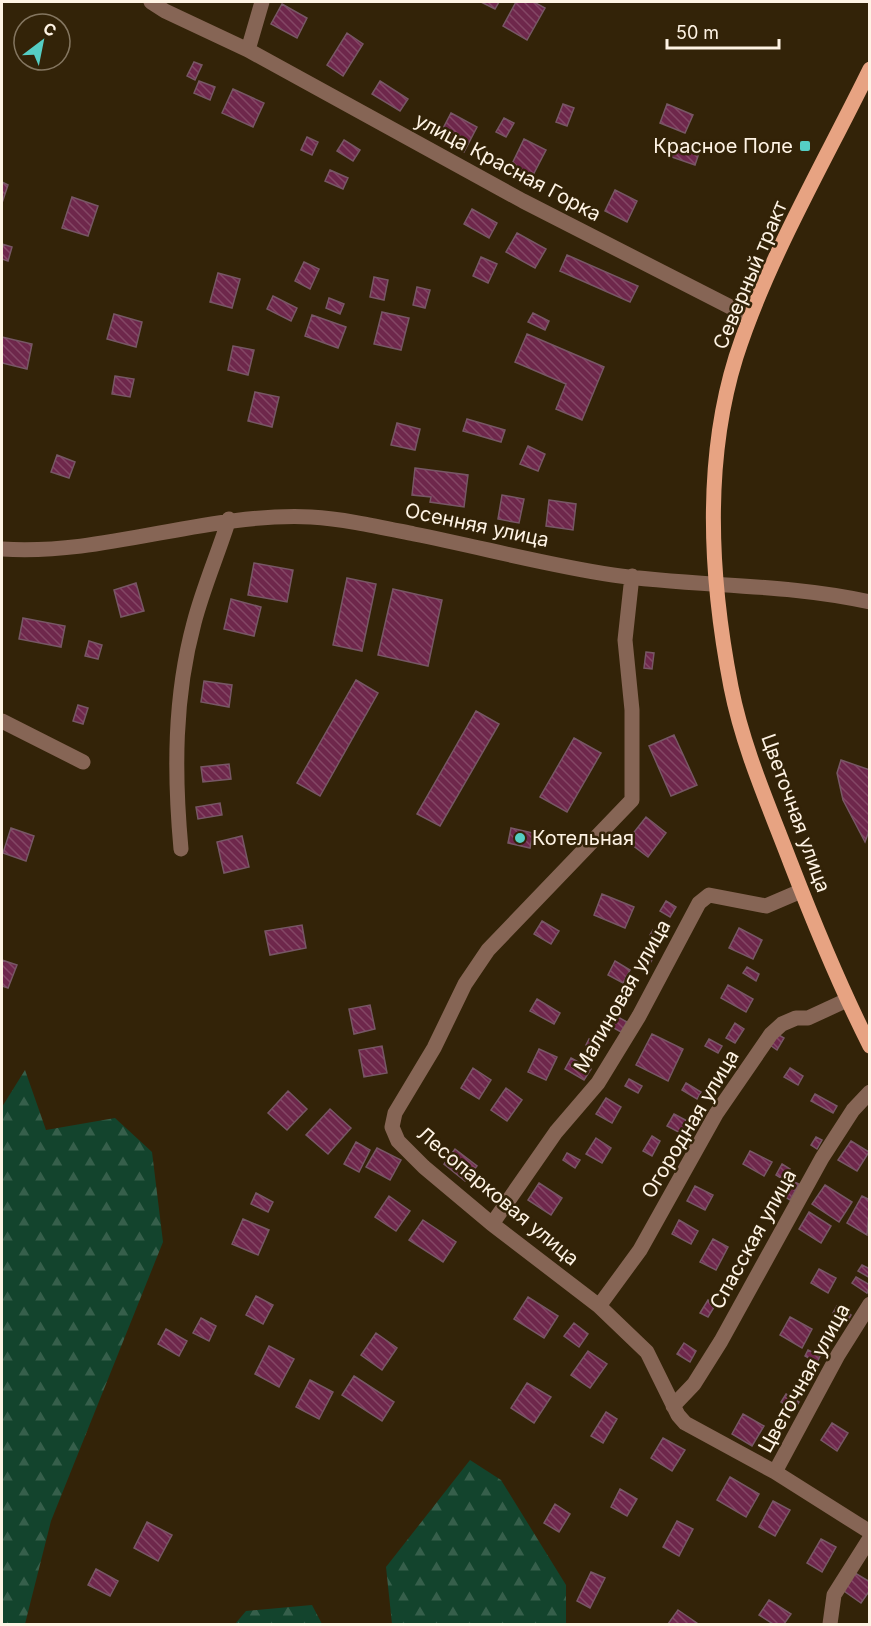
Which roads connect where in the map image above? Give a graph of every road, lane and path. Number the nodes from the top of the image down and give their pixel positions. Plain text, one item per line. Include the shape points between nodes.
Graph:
1 (151, 2) edge
2 (262, 2) edge
3 (248, 50) junction
4 (870, 69) edge
5 (750, 317) junction
6 (229, 519) junction
7 (2, 549) edge
8 (632, 576) junction
9 (715, 584) junction
10 (870, 602) edge
11 (2, 721) edge
12 (83, 762) dead end
13 (181, 849) dead end
14 (801, 891) junction
15 (847, 1000) junction
16 (870, 1046) edge
17 (870, 1092) edge
18 (492, 1224) junction
19 (870, 1304) edge
20 (599, 1306) junction
21 (673, 1406) junction
22 (776, 1472) junction
23 (870, 1532) edge
24 (870, 1538) edge
25 (830, 1624) edge

1 - 3 street, улица Красная Горка
2 - 3 street
3 - 5 street, улица Красная Горка via 523,201
4 - 5 main road, Северный тракт
5 - 9 main road, Северный тракт via 735,359 718,451
6 - 7 street, Осенняя улица via 102,543 31,551
6 - 8 street, Осенняя улица via 311,517 373,525
6 - 13 street via 194,623 179,700 175,784
8 - 9 street, Осенняя улица
8 - 18 street, Лесопарковая улица via 625,640 632,710 632,800 488,950 465,984 434,1048 395,1113 392,1126 398,1141 424,1167
9 - 10 street, Осенняя улица via 792,589
9 - 14 main road, Цветочная улица via 731,688 756,775
11 - 12 street
14 - 15 main road, Цветочная улица
14 - 18 street, Малиновая улица via 765,906 709,895 699,903 598,1083 556,1132
15 - 16 main road, Цветочная улица
15 - 20 street, Огородная улица via 808,1018 782,1024 771,1034 716,1114 640,1250
17 - 21 street, Спасская улица via 853,1110 822,1158 721,1341 694,1384
18 - 20 street, Лесопарковая улица
19 - 22 street, Цветочная улица via 838,1355
20 - 21 street, Лесопарковая улица via 647,1352
21 - 22 street, Лесопарковая улица via 685,1423
22 - 23 street, Лесопарковая улица
24 - 25 street via 834,1595

